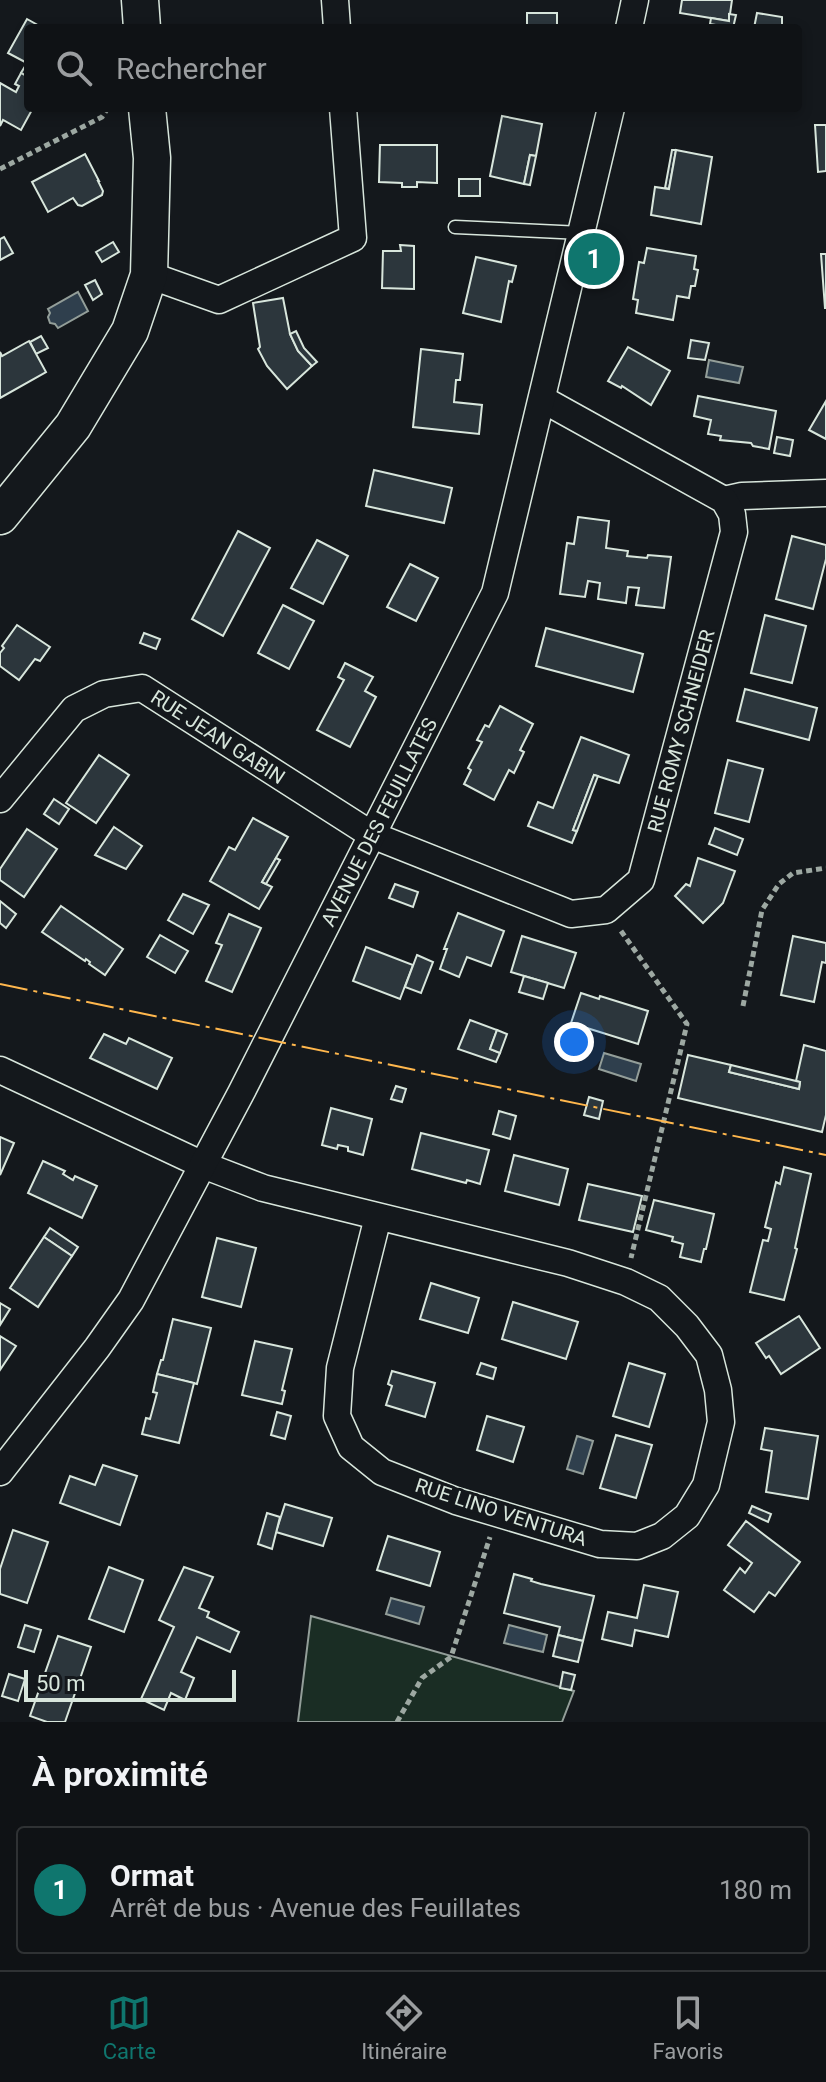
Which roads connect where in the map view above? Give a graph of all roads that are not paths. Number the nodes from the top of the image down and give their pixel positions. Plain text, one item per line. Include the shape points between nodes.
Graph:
1 (140, 0) edge
2 (335, 0) edge
3 (635, 0) edge
4 (142, 24) edge
5 (337, 24) edge
6 (630, 24) edge
7 (147, 112) edge
8 (343, 112) edge
9 (610, 112) edge
10 (455, 227) dead end
11 (582, 233) junction
12 (149, 275) junction
13 (542, 399) junction
14 (826, 493) edge
15 (724, 500) junction
16 (0, 516) edge
17 (0, 799) edge
18 (372, 835) junction
19 (0, 1070) edge
20 (203, 1165) junction
21 (378, 1217) junction
22 (0, 1432) edge
23 (24, 1443) junction
24 (0, 1472) edge

1 - 4 street
2 - 5 street
3 - 6 street
7 - 12 street via 152,158
8 - 12 street via 353,238 219,300
9 - 11 street, AVENUE DES FEUILLATES
10 - 11 lane
11 - 13 street, AVENUE DES FEUILLATES
12 - 16 street via 130,331 73,426
13 - 15 street
13 - 18 street, AVENUE DES FEUILLATES via 495,593
14 - 15 street
15 - 18 street, RUE ROMY SCHNEIDER via 734,532 641,880 606,910 571,914
17 - 18 street, RUE JEAN GABIN via 74,709 104,694 142,688
18 - 20 street, AVENUE DES FEUILLATES
19 - 20 street, RUE LINO VENTURA
20 - 21 street, RUE LINO VENTURA via 263,1188
20 - 23 street, AVENUE DES FEUILLATES via 131,1300
21 - 21 street, RUE LINO VENTURA via 340,1368 337,1416 351,1447 382,1472 456,1501 600,1544 637,1546 662,1536 687,1516 706,1485 721,1422 718,1390 709,1355 659,1298 568,1263
22 - 23 street
23 - 24 street, AVENUE DES FEUILLATES

